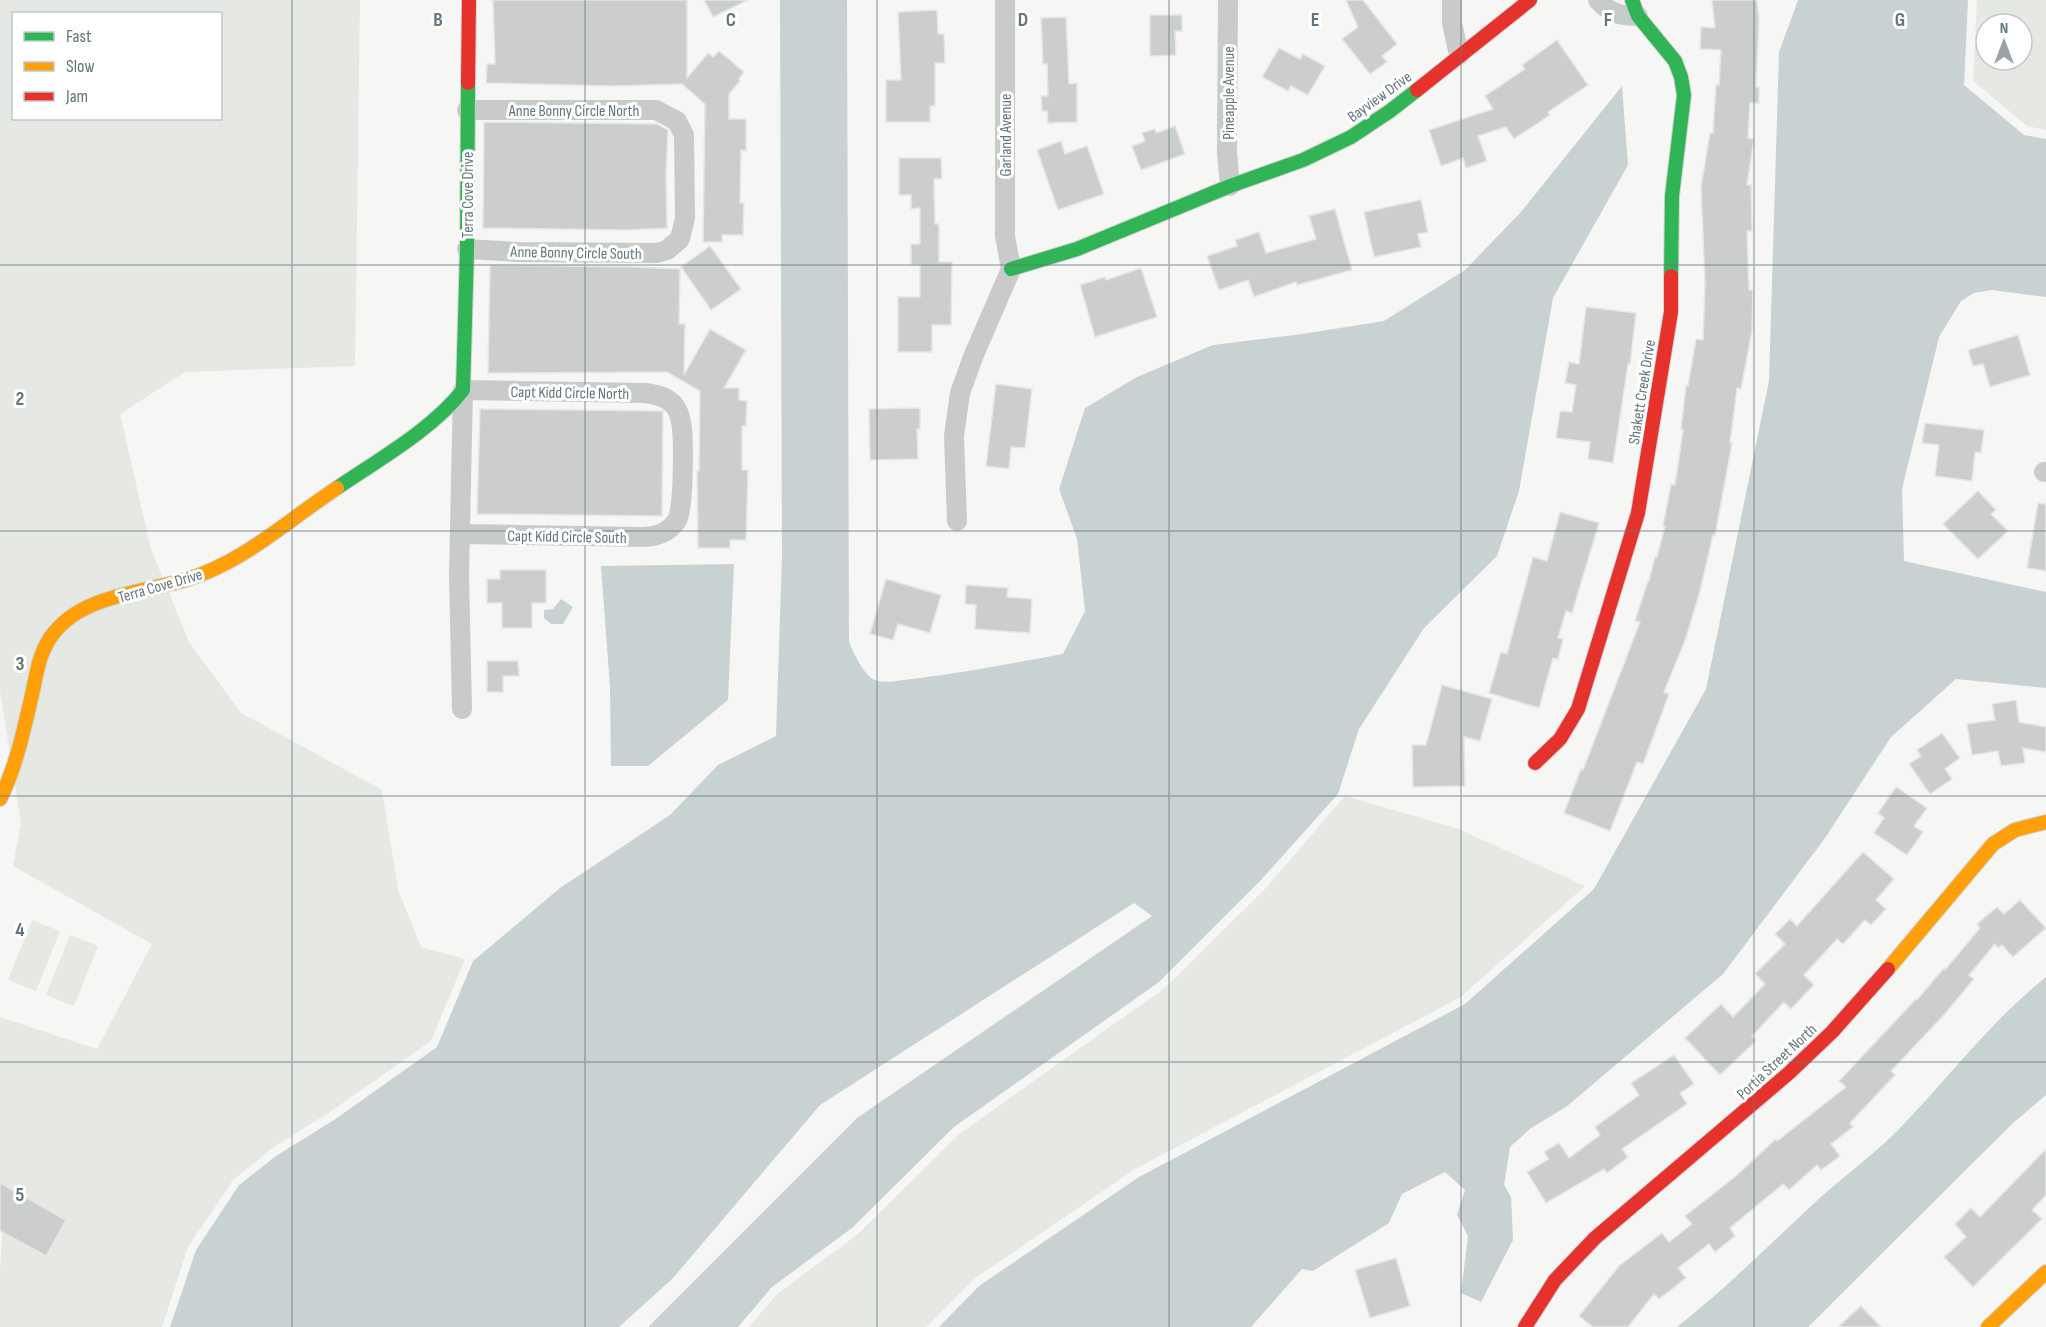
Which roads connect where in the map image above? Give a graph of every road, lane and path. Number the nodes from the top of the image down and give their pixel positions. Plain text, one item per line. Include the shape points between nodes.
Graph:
1 (469, 0) edge
2 (1005, 0) edge
3 (1228, 0) edge
4 (1452, 0) edge
5 (1530, 0) edge
6 (1599, 0) edge
7 (1635, 8) edge
8 (1459, 55) junction
9 (467, 110) junction
10 (1230, 186) junction
11 (680, 239) joint
12 (467, 249) junction
13 (1011, 269) junction
14 (463, 390) junction
15 (957, 521) dead end
16 (672, 526) joint
17 (460, 534) junction
18 (462, 709) dead end
19 (1534, 762) dead end
20 (0, 799) edge
21 (2046, 822) edge
22 (2046, 1272) edge
23 (1525, 1327) edge
24 (1988, 1327) edge

1 - 9 street, Terra Cove Drive
2 - 13 street, Garland Avenue via 1005,236
3 - 10 street, Pineapple Avenue
4 - 8 street
5 - 8 street, Bayview Drive
6 - 7 street via 1620,15
7 - 19 street, Shakett Creek Drive via 1675,61 1684,95 1672,196 1668,330 1638,513 1623,566 1578,709 1565,735
8 - 10 street, Bayview Drive via 1351,137 1303,160
9 - 11 street, Anne Bonny Circle North via 657,110 677,121 684,135 685,218
9 - 12 street, Terra Cove Drive
10 - 13 street via 1077,249
11 - 12 street, Anne Bonny Circle South via 657,253
12 - 14 street, Terra Cove Drive
13 - 15 street via 960,393 954,436
14 - 16 street, Capt Kidd Circle North via 662,396 673,405 682,425 680,512
14 - 17 street, Terra Cove Drive
14 - 20 street, Terra Cove Drive via 418,432 224,564 184,581 95,604 67,621 41,656 22,740
16 - 17 street, Capt Kidd Circle South via 649,537
17 - 18 street, Terra Cove Drive
21 - 23 street, Portia Street North via 2015,830 1993,844 1832,1032 1782,1080 1595,1238 1555,1280
22 - 24 street

